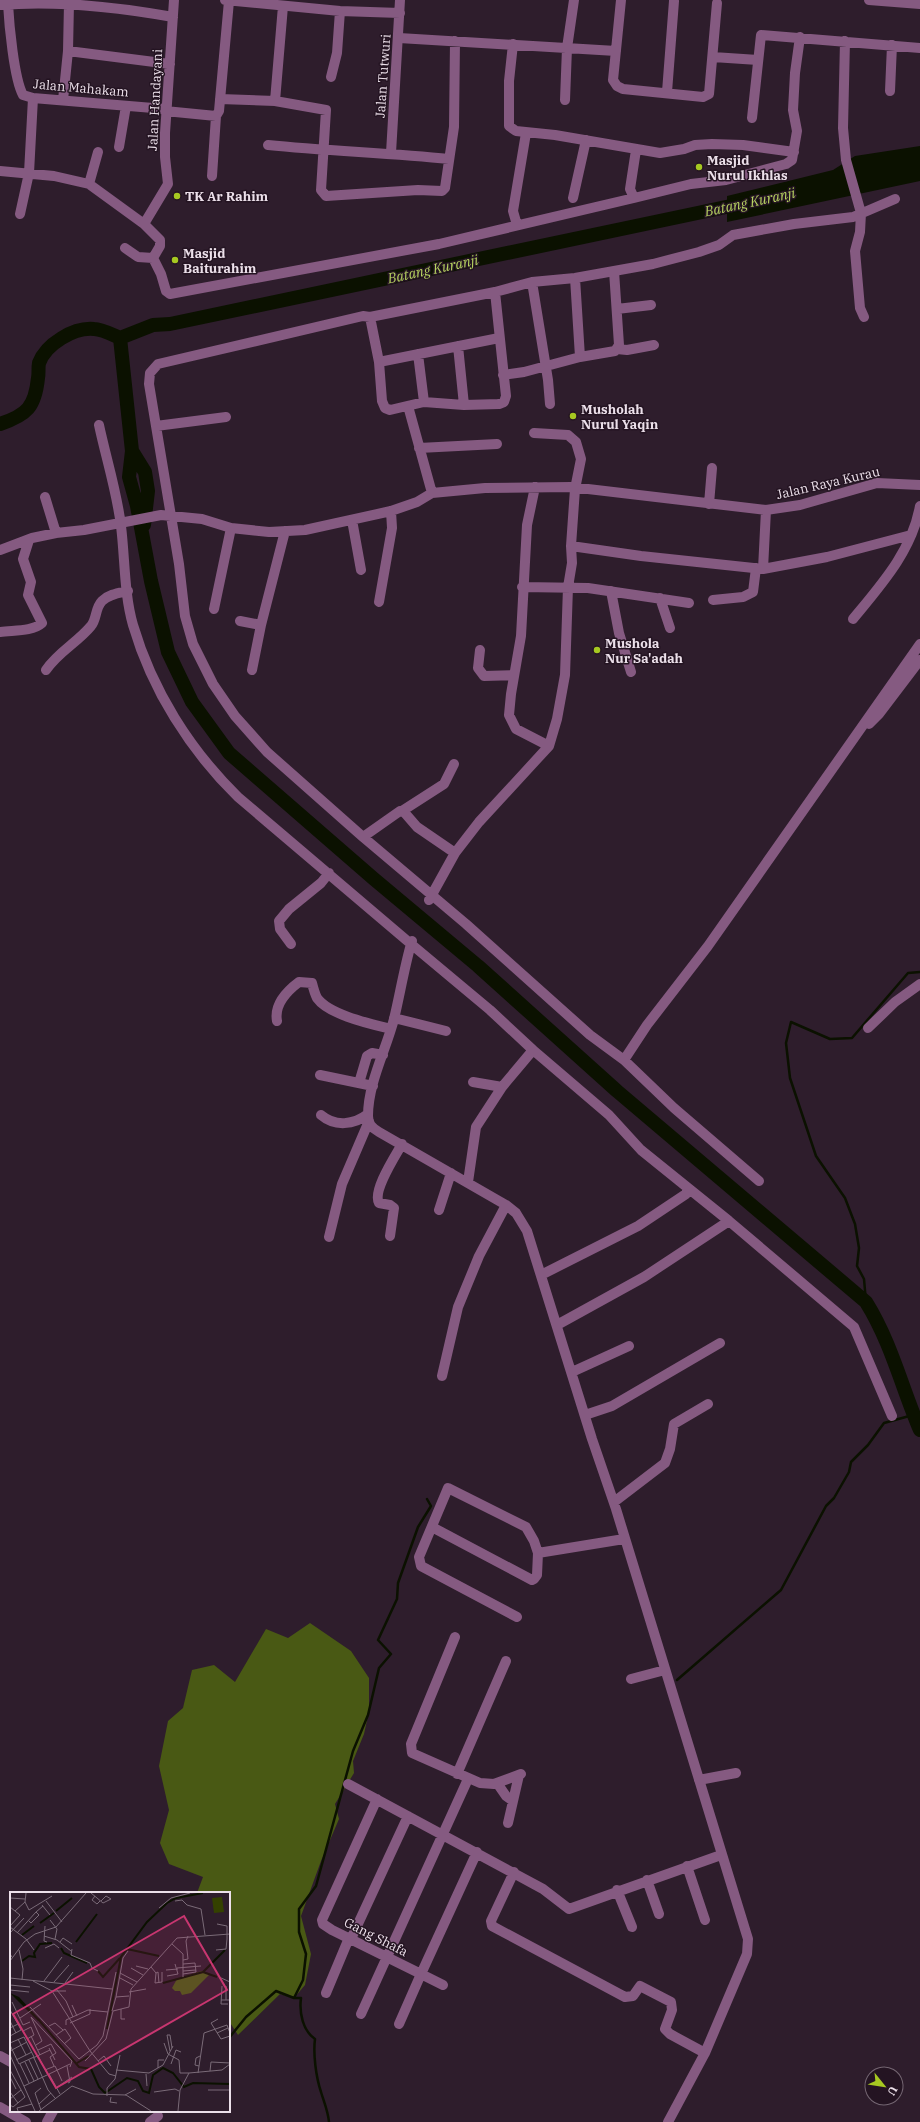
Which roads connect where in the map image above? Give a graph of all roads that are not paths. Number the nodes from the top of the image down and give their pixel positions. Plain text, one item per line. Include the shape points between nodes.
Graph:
1 (174, 0) edge
2 (227, 0) edge
3 (400, 0) edge
4 (574, 0) edge
5 (621, 0) edge
6 (869, 0) edge
7 (674, 1) edge
8 (70, 3) junction
9 (717, 3) dead end
10 (917, 3) edge
11 (4, 5) edge
12 (284, 6) junction
13 (340, 10) junction
14 (400, 13) junction
15 (172, 18) junction
16 (800, 37) junction
17 (399, 38) junction
18 (455, 41) junction
19 (845, 41) junction
20 (513, 44) junction
21 (892, 46) junction
22 (567, 48) junction
23 (920, 48) edge
24 (68, 51) junction
25 (616, 51) junction
26 (713, 57) junction
27 (758, 60) junction
28 (170, 64) junction
29 (331, 77) dead end
30 (890, 91) dead end
31 (667, 92) junction
32 (33, 98) junction
33 (220, 99) junction
34 (63, 100) junction
35 (565, 100) dead end
36 (274, 101) junction
37 (126, 106) junction
38 (165, 110) junction
39 (216, 116) junction
40 (752, 118) dead end
41 (521, 132) junction
42 (586, 140) junction
43 (268, 145) dead end
44 (119, 147) dead end
45 (325, 149) junction
46 (636, 150) junction
47 (98, 152) dead end
48 (794, 152) junction
49 (391, 153) junction
50 (449, 159) junction
51 (0, 171) edge
52 (29, 173) junction
53 (212, 176) dead end
54 (89, 184) junction
55 (572, 198) dead end
56 (634, 198) junction
57 (895, 199) dead end
58 (861, 211) junction
59 (20, 214) dead end
60 (144, 224) junction
61 (517, 225) junction
62 (125, 248) dead end
63 (153, 258) junction
64 (614, 271) junction
65 (575, 278) junction
66 (532, 282) junction
67 (495, 292) junction
68 (651, 305) dead end
69 (617, 309) junction
70 (370, 317) junction
71 (864, 317) dead end
72 (499, 338) junction
73 (654, 345) dead end
74 (458, 346) junction
75 (617, 349) junction
76 (418, 354) junction
77 (580, 357) junction
78 (378, 362) junction
79 (546, 368) junction
80 (503, 375) junction
81 (424, 402) junction
82 (550, 404) dead end
83 (464, 405) junction
84 (408, 406) junction
85 (226, 417) dead end
86 (99, 425) dead end
87 (156, 426) junction
88 (534, 433) dead end
89 (498, 444) dead end
90 (419, 448) junction
91 (712, 468) dead end
92 (920, 485) edge
93 (535, 487) junction
94 (575, 489) junction
95 (432, 493) junction
96 (45, 497) dead end
97 (709, 504) junction
98 (766, 510) junction
99 (391, 511) junction
100 (919, 513) edge
101 (166, 515) junction
102 (352, 520) junction
103 (123, 523) junction
104 (231, 528) junction
105 (285, 531) junction
106 (56, 533) junction
107 (911, 535) junction
108 (29, 540) junction
109 (571, 546) junction
110 (0, 550) edge
111 (759, 569) junction
112 (361, 570) dead end
113 (522, 586) junction
114 (568, 587) junction
115 (128, 591) junction
116 (611, 591) junction
117 (660, 598) junction
118 (713, 600) dead end
119 (380, 602) dead end
120 (689, 603) dead end
121 (214, 609) dead end
122 (853, 619) dead end
123 (240, 621) dead end
124 (261, 625) junction
125 (670, 628) dead end
126 (0, 632) edge
127 (920, 644) edge
128 (480, 650) dead end
129 (920, 660) edge
130 (46, 670) dead end
131 (252, 670) dead end
132 (631, 672) dead end
133 (514, 675) junction
134 (863, 726) junction
135 (549, 746) junction
136 (454, 764) dead end
137 (402, 812) junction
138 (363, 837) junction
139 (455, 853) junction
140 (329, 873) junction
141 (430, 897) junction
142 (412, 943) junction
143 (290, 944) dead end
144 (920, 984) edge
145 (394, 1018) junction
146 (277, 1021) dead end
147 (868, 1028) dead end
148 (391, 1029) junction
149 (446, 1031) dead end
150 (533, 1050) junction
151 (383, 1055) junction
152 (624, 1060) junction
153 (320, 1075) dead end
154 (473, 1082) dead end
155 (359, 1083) junction
156 (373, 1086) junction
157 (502, 1087) junction
158 (321, 1115) dead end
159 (368, 1117) junction
160 (402, 1144) junction
161 (451, 1173) junction
162 (760, 1181) dead end
163 (468, 1182) junction
164 (688, 1188) junction
165 (506, 1205) junction
166 (439, 1210) dead end
167 (729, 1221) junction
168 (390, 1236) dead end
169 (329, 1237) dead end
170 (542, 1275) junction
171 (556, 1326) junction
172 (720, 1343) dead end
173 (628, 1346) dead end
174 (572, 1372) junction
175 (442, 1376) dead end
176 (708, 1404) dead end
177 (585, 1415) junction
178 (892, 1416) dead end
179 (614, 1502) junction
180 (432, 1528) junction
181 (624, 1539) junction
182 (538, 1553) junction
183 (517, 1618) dead end
184 (455, 1637) dead end
185 (506, 1661) dead end
186 (665, 1670) junction
187 (631, 1678) dead end
188 (736, 1773) dead end
189 (457, 1774) junction
190 (468, 1779) junction
191 (700, 1780) junction
192 (497, 1783) junction
193 (348, 1784) dead end
194 (377, 1800) junction
195 (513, 1801) junction
196 (408, 1816) junction
197 (508, 1823) dead end
198 (442, 1834) junction
199 (477, 1852) junction
200 (721, 1855) junction
201 (687, 1866) junction
202 (514, 1872) junction
203 (647, 1880) junction
204 (617, 1890) junction
205 (660, 1914) dead end
206 (704, 1920) dead end
207 (632, 1927) dead end
208 (350, 1939) junction
209 (387, 1958) junction
210 (421, 1974) junction
211 (443, 1985) dead end
212 (326, 1993) dead end
213 (360, 2014) dead end
214 (399, 2024) dead end
215 (705, 2053) junction
216 (0, 2056) edge
217 (10, 2061) edge
218 (0, 2107) edge
219 (52, 2112) edge
220 (26, 2122) edge
221 (47, 2122) edge
222 (668, 2122) edge

1 - 15 street, Jalan Handayani
2 - 12 street
2 - 33 street
3 - 14 street, Jalan Tutwuri
4 - 22 street
5 - 25 street
6 - 10 street
7 - 31 street
8 - 11 street via 43,1
8 - 15 street via 128,9
8 - 24 street
9 - 26 street
11 - 32 street, Jalan Mahakam via 19,86 23,94
12 - 13 street
12 - 36 street
13 - 14 street
13 - 29 street via 337,53
14 - 17 street, Jalan Tutwuri
15 - 28 street, Jalan Handayani
16 - 19 street
16 - 27 street via 761,35
16 - 48 street via 793,110 796,131
17 - 18 street
17 - 49 street, Jalan Tutwuri
18 - 20 street
18 - 50 street via 454,127
19 - 21 street
19 - 58 street via 843,128 846,160
20 - 22 street
20 - 41 street via 508,126
21 - 23 street
21 - 30 street
22 - 25 street
22 - 35 street
24 - 28 street
24 - 34 street
25 - 31 street via 613,80 617,86 623,89
26 - 27 street
26 - 31 street via 707,96
27 - 40 street
28 - 38 street, Jalan Handayani
32 - 34 street, Jalan Mahakam
32 - 52 street
33 - 36 street
33 - 39 street
34 - 37 street, Jalan Mahakam
36 - 45 street via 327,111
37 - 38 street, Jalan Mahakam
37 - 44 street
38 - 39 street, Jalan Mahakam
38 - 60 street, Jalan Handayani via 164,157 168,184
39 - 53 street
41 - 42 street
41 - 61 street via 513,211
42 - 46 street
42 - 55 street
43 - 45 street
45 - 49 street
45 - 50 street via 321,190 328,197 418,190 442,191 445,188
46 - 48 street via 665,153 695,145 743,145
46 - 56 street via 630,189
47 - 54 street
48 - 56 street via 792,160 786,164 726,180 691,184
49 - 50 street
51 - 52 street
52 - 54 street
52 - 59 street
54 - 60 street
56 - 61 street
57 - 58 street
58 - 64 street via 853,217 733,235 699,252
58 - 71 street via 860,232 855,251 860,308
60 - 63 street via 160,240 160,246
61 - 63 street via 379,256 170,294 166,291
62 - 63 street via 138,257
64 - 65 street
64 - 69 street
65 - 66 street
65 - 77 street
66 - 67 street
66 - 79 street
67 - 70 street
67 - 72 street
68 - 69 street
69 - 75 street
70 - 78 street
70 - 87 street via 363,316 312,326 158,364 150,373 149,384
72 - 74 street
72 - 80 street
73 - 75 street via 627,350
74 - 76 street
74 - 83 street
75 - 77 street
76 - 78 street
76 - 81 street
77 - 79 street
78 - 84 street via 384,406 390,410
79 - 80 street
79 - 82 street
80 - 83 street via 506,396 504,402
81 - 83 street
81 - 84 street
84 - 90 street
85 - 87 street
86 - 103 street
87 - 101 street
88 - 94 street via 564,434 576,442 581,459
89 - 90 street
90 - 95 street
91 - 97 street
92 - 98 street, Jalan Raya Kurau via 877,483 819,500
93 - 94 street, Jalan Raya Kurau
93 - 95 street, Jalan Raya Kurau
93 - 113 street via 527,525
94 - 97 street, Jalan Raya Kurau
94 - 109 street
95 - 99 street via 417,502
96 - 106 street
97 - 98 street, Jalan Raya Kurau
98 - 111 street
99 - 102 street
99 - 119 street via 392,528
100 - 107 street
101 - 103 street
101 - 104 street via 202,519
101 - 138 street via 185,616 193,644 213,684 235,716 267,752
102 - 105 street via 305,530
102 - 112 street
103 - 106 street
103 - 115 street
104 - 105 street
104 - 121 street
105 - 124 street
106 - 108 street
107 - 111 street via 826,557
107 - 122 street via 890,574
108 - 110 street
108 - 126 street via 24,559 31,582 28,595 42,623 26,629
109 - 111 street
109 - 114 street via 572,563
111 - 118 street via 754,592 743,597
113 - 114 street
113 - 133 street via 521,636
114 - 116 street
114 - 135 street via 565,675 558,719
115 - 130 street via 112,594 102,601 90,628
115 - 140 street via 133,624 151,674 200,757 238,797
116 - 117 street
116 - 132 street via 619,633
117 - 120 street
117 - 125 street
123 - 124 street
124 - 131 street
127 - 134 street
128 - 133 street via 478,668 482,675
129 - 134 street via 879,714 870,724
133 - 135 street via 509,707 510,721 516,729
134 - 152 street
135 - 139 street via 479,822
136 - 137 street via 444,784
137 - 138 street via 398,812
137 - 139 street via 418,827
138 - 141 street
139 - 141 street
140 - 142 street
140 - 143 street via 278,921
141 - 152 street via 590,1035
142 - 145 street
142 - 150 street
144 - 147 street via 895,1002
145 - 148 street
145 - 149 street
146 - 148 street via 277,1008 285,996 299,982 306,982 312,983 317,998 335,1011 350,1018
148 - 151 street
150 - 157 street
150 - 164 street via 609,1116 640,1150
151 - 155 street via 372,1053 367,1056
151 - 156 street
152 - 162 street via 674,1108
153 - 155 street
154 - 157 street
155 - 156 street
156 - 159 street
157 - 163 street via 476,1127
158 - 159 street via 328,1121 342,1124
159 - 160 street via 372,1128
159 - 169 street via 342,1184
160 - 161 street
160 - 168 street via 386,1172 378,1198 379,1203 394,1208
161 - 163 street
161 - 166 street
163 - 165 street
164 - 167 street
164 - 170 street via 686,1194 638,1226
165 - 170 street via 516,1213 528,1231
165 - 175 street via 482,1250 458,1307
167 - 171 street via 644,1276
167 - 178 street via 854,1327
170 - 171 street
171 - 174 street
172 - 177 street via 612,1406
173 - 174 street
174 - 177 street
176 - 179 street via 674,1424 665,1463
177 - 179 street
179 - 181 street
180 - 182 street via 532,1580 537,1575
180 - 182 street via 448,1488 526,1527
180 - 183 street via 419,1557 421,1566
181 - 182 street
181 - 186 street
184 - 189 street via 410,1750 414,1755
185 - 189 street
186 - 187 street
186 - 191 street
188 - 191 street
189 - 190 street
190 - 192 street via 487,1784
190 - 198 street
191 - 200 street
192 - 195 street
192 - 195 street via 520,1775
193 - 194 street
194 - 196 street
194 - 208 street, Gang Shafa via 321,1922
195 - 197 street
196 - 198 street
196 - 208 street
198 - 199 street
198 - 209 street
199 - 202 street
199 - 210 street
200 - 201 street
200 - 215 street via 748,1940 748,1948
201 - 203 street
201 - 206 street
202 - 204 street via 543,1888 569,1909
202 - 215 street via 491,1921 492,1926 625,1997 633,1996 640,1986 671,2002 672,2010 665,2029
203 - 204 street
203 - 205 street
204 - 207 street
208 - 209 street, Gang Shafa
208 - 212 street
209 - 210 street, Gang Shafa
209 - 213 street
210 - 211 street, Gang Shafa
210 - 214 street
215 - 222 street
216 - 217 street
218 - 220 street
219 - 221 street

